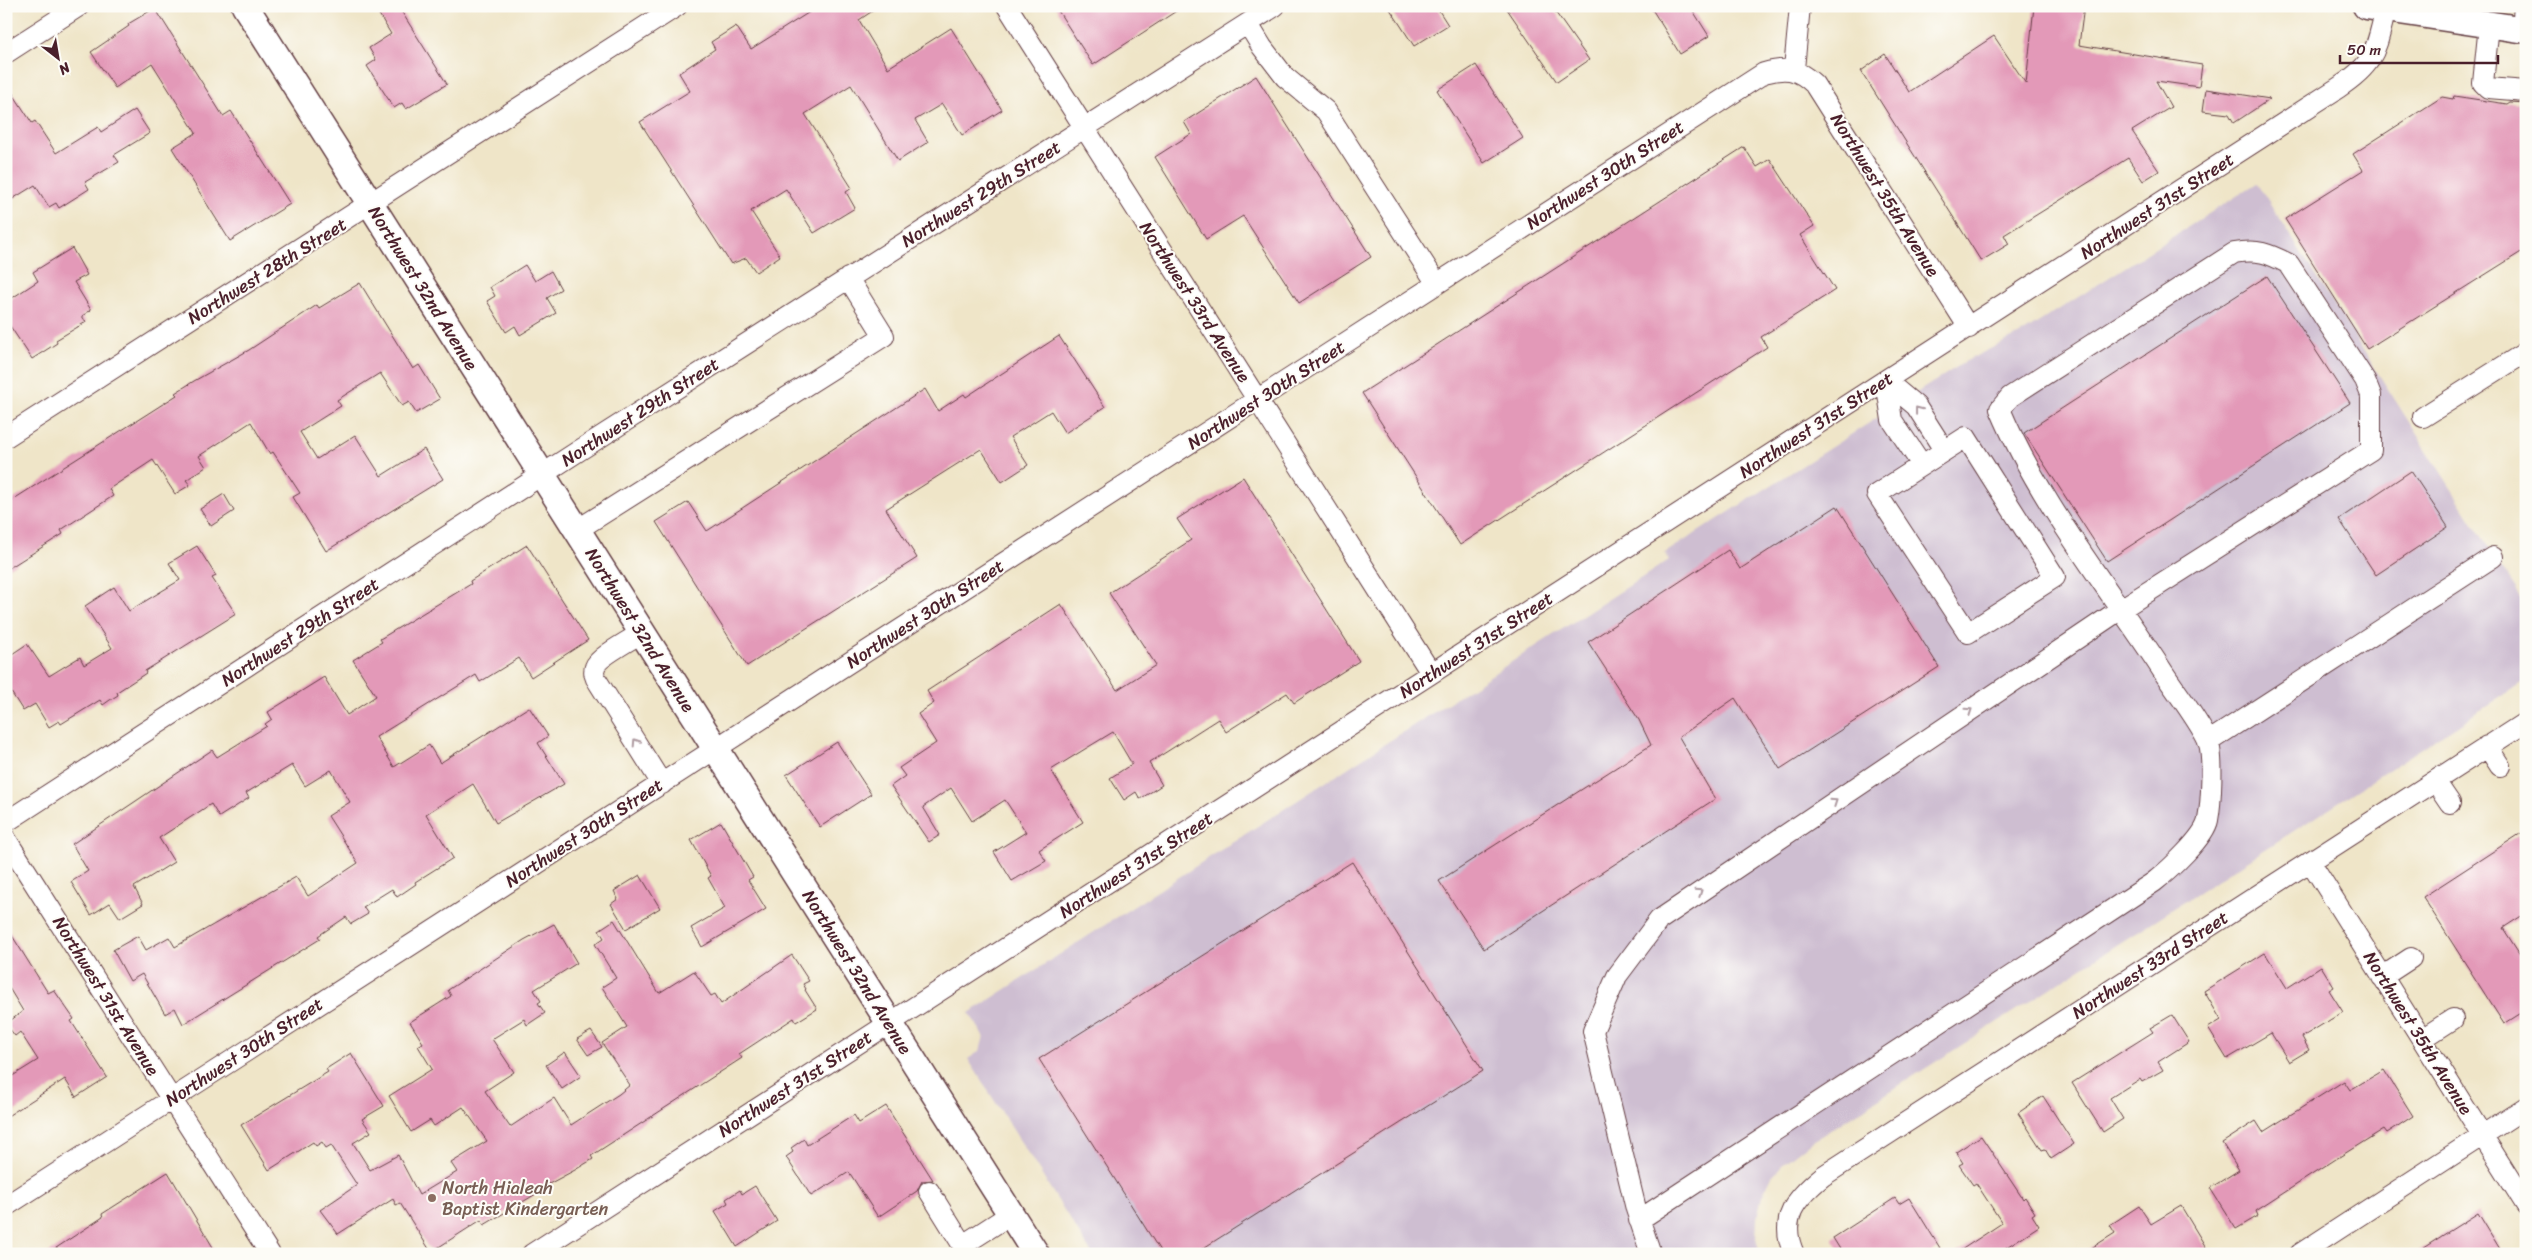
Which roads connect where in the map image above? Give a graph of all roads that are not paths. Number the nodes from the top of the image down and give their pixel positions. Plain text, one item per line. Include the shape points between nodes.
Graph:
1 (79, 6) edge
2 (244, 6) edge
3 (677, 6) edge
4 (1007, 6) edge
5 (1275, 6) edge
6 (1800, 6) edge
7 (2376, 8) edge
8 (2524, 22) edge
9 (1248, 24) junction
10 (2489, 25) junction
11 (6, 53) edge
12 (1794, 70) junction
13 (2526, 91) edge
14 (1084, 128) junction
15 (370, 205) junction
16 (848, 278) junction
17 (1437, 284) junction
18 (1969, 328) junction
19 (2526, 352) edge
20 (1886, 381) junction
21 (1258, 400) junction
22 (2423, 417) dead end
23 (6, 437) edge
24 (1944, 450) junction
25 (1922, 465) junction
26 (542, 475) junction
27 (577, 530) junction
28 (2493, 557) dead end
29 (2121, 609) junction
30 (641, 633) junction
31 (1431, 673) junction
32 (2526, 722) edge
33 (2208, 742) junction
34 (2488, 746) junction
35 (715, 749) junction
36 (2500, 766) dead end
37 (2435, 781) junction
38 (662, 784) junction
39 (2450, 803) dead end
40 (6, 822) edge
41 (6, 839) edge
42 (2310, 861) junction
43 (2411, 958) dead end
44 (2382, 977) junction
45 (2452, 1019) dead end
46 (889, 1024) junction
47 (2422, 1039) junction
48 (171, 1099) junction
49 (2526, 1107) edge
50 (2482, 1136) junction
51 (929, 1192) dead end
52 (2526, 1205) edge
53 (6, 1206) edge
54 (1010, 1214) junction
55 (1639, 1220) junction
56 (965, 1249) edge
57 (270, 1254) edge
58 (532, 1254) edge
59 (1036, 1254) edge
60 (1651, 1254) edge
61 (1794, 1254) edge
62 (2300, 1254) edge

1 - 11 street
2 - 15 main road, Northwest 32nd Avenue
3 - 15 street, Northwest 28th Street
4 - 14 street, Northwest 33rd Avenue
5 - 9 street, Northwest 29th Street
6 - 12 street
7 - 10 main road
7 - 18 street, Northwest 31st Street via 2375,54 2350,81
8 - 10 main road
9 - 14 street, Northwest 29th Street
9 - 17 street via 1285,77 1326,110
10 - 13 street via 2483,83 2488,88
12 - 17 street, Northwest 30th Street via 1775,70 1749,81
12 - 18 street, Northwest 35th Avenue via 1804,74 1820,92
14 - 16 street, Northwest 29th Street
14 - 21 street, Northwest 33rd Avenue
15 - 23 street, Northwest 28th Street
15 - 26 main road, Northwest 32nd Avenue
16 - 26 street, Northwest 29th Street
16 - 27 street via 884,336
17 - 21 street, Northwest 30th Street
18 - 20 street, Northwest 31st Street
19 - 22 street
24 -> 20 street via 1916,406
20 - 25 street via 1892,420
20 - 31 street, Northwest 31st Street
21 - 31 street, Northwest 33rd Avenue
21 - 35 street, Northwest 30th Street
24 - 25 street
24 - 25 street via 1966,437 2055,577 1968,633 1877,494
26 - 27 main road, Northwest 32nd Avenue
26 - 40 street, Northwest 29th Street
27 - 30 main road, Northwest 32nd Avenue
28 - 33 street
29 - 29 street via 2371,450 2371,395 2365,380 2288,264 2271,255 2254,250 2234,253 2010,397 2000,409 2019,452
29 - 33 street
55 -> 29 street via 1593,1031 1617,976 1658,920
30 - 35 main road, Northwest 32nd Avenue
38 -> 30 street via 594,673 600,660
31 - 46 street, Northwest 31st Street
32 - 34 street, Northwest 33rd Street
33 - 55 street via 2211,773 2208,822 2179,861 2154,882
34 - 36 street
34 - 37 street, Northwest 33rd Street
35 - 38 street, Northwest 30th Street
35 - 46 main road, Northwest 32nd Avenue
37 - 39 street
37 - 42 street, Northwest 33rd Street
38 - 48 street, Northwest 30th Street
41 - 48 street, Northwest 31st Avenue
42 - 44 street, Northwest 35th Avenue
42 - 61 street, Northwest 33rd Street via 1823,1176 1803,1194 1787,1221
43 - 44 street
44 - 47 street, Northwest 35th Avenue
45 - 47 street
46 - 54 main road, Northwest 32nd Avenue
46 - 58 street, Northwest 31st Street
47 - 50 street, Northwest 35th Avenue
48 - 53 street, Northwest 30th Street
48 - 57 street, Northwest 31st Avenue
49 - 50 street
50 - 52 street, Northwest 35th Avenue
50 - 62 street
51 - 56 street
54 - 56 street
54 - 59 main road, Northwest 32nd Avenue
55 - 60 street

